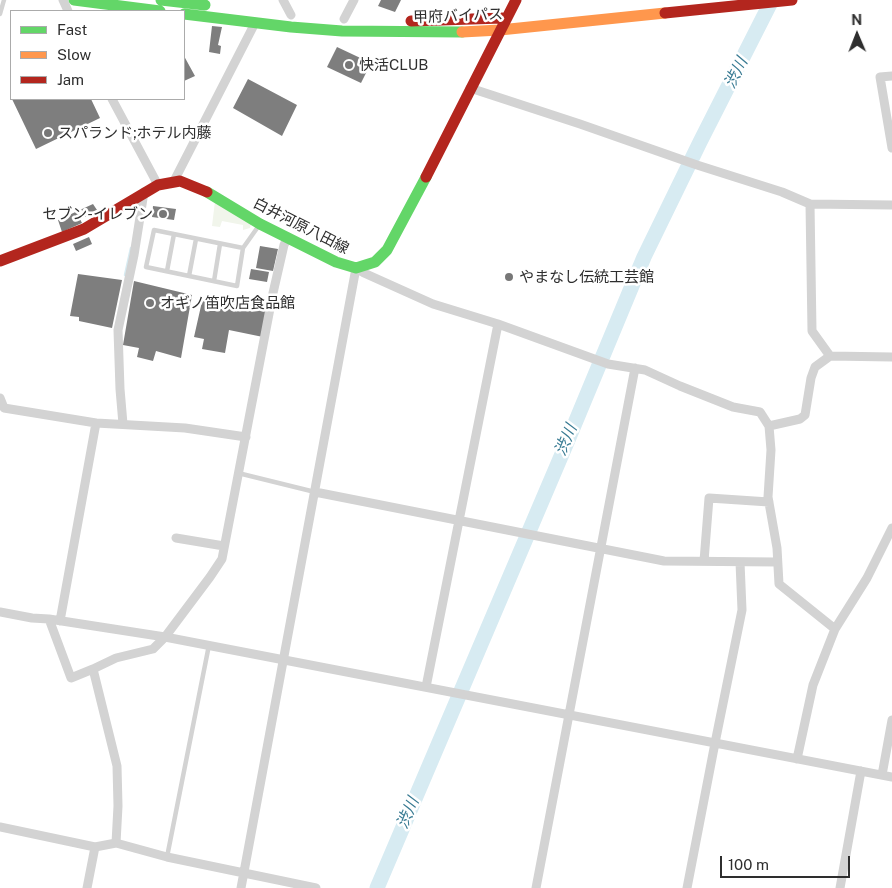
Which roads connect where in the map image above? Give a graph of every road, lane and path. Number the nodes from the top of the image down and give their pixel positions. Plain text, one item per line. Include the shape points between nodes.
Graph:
1 (4, 0) edge
2 (74, 0) edge
3 (161, 0) edge
4 (283, 0) edge
5 (354, 0) edge
6 (516, 0) edge
7 (682, 0) edge
8 (787, 0) edge
9 (792, 0) edge
10 (152, 10) edge
11 (0, 14) edge
12 (185, 14) edge
13 (286, 15) joint
14 (506, 18) junction
15 (349, 19) joint
16 (255, 23) junction
17 (500, 30) junction
18 (892, 76) edge
19 (470, 88) junction
20 (113, 100) edge
21 (892, 148) edge
22 (174, 181) junction
23 (158, 185) junction
24 (144, 192) junction
25 (810, 204) junction
26 (892, 205) edge
27 (260, 224) junction
28 (174, 234) junction
29 (288, 237) junction
30 (196, 239) junction
31 (220, 244) junction
32 (243, 248) junction
33 (0, 260) edge
34 (356, 268) junction
35 (167, 271) junction
36 (189, 276) junction
37 (214, 281) junction
38 (498, 324) junction
39 (830, 356) junction
40 (892, 357) edge
41 (635, 368) junction
42 (0, 398) edge
43 (96, 423) junction
44 (123, 424) junction
45 (769, 426) junction
46 (246, 437) junction
47 (237, 473) junction
48 (315, 492) junction
49 (769, 502) junction
50 (459, 522) junction
51 (892, 528) edge
52 (176, 538) dead end
53 (224, 546) junction
54 (601, 548) junction
55 (704, 561) junction
56 (740, 562) junction
57 (777, 562) junction
58 (0, 612) edge
59 (49, 619) junction
60 (60, 621) junction
61 (835, 629) junction
62 (165, 637) junction
63 (209, 645) junction
64 (284, 660) junction
65 (93, 669) junction
66 (426, 687) junction
67 (568, 715) junction
68 (892, 720) edge
69 (714, 743) junction
70 (797, 759) junction
71 (861, 771) junction
72 (882, 775) junction
73 (892, 777) edge
74 (0, 828) edge
75 (116, 844) junction
76 (94, 847) junction
77 (167, 857) junction
78 (243, 874) junction
79 (87, 888) edge
80 (241, 888) edge
81 (316, 888) edge
82 (536, 888) edge
83 (687, 888) edge
84 (840, 888) edge

1 - 11 lane
2 - 10 main road
3 - 13 main road
4 - 13 street
5 - 15 street
6 - 14 main road, 白井河原八田線
7 - 14 main road, 甲府バイパス
8 - 9 main road, 甲府バイパス
8 - 17 main road, 甲府バイパス
12 - 16 main road, 甲府バイパス
14 - 15 main road, 甲府バイパス via 393,22
14 - 17 main road, 白井河原八田線
16 - 17 main road, 甲府バイパス via 342,31 445,33
16 - 22 street
17 - 19 main road, 白井河原八田線
18 - 21 street via 880,78
19 - 25 street
19 - 34 main road, 白井河原八田線 via 387,250 375,262
20 - 23 street
22 - 23 main road, 白井河原八田線
22 - 27 main road, 白井河原八田線 via 195,186
23 - 24 main road, 白井河原八田線
24 - 33 main road, 白井河原八田線 via 84,228
24 - 44 street via 118,330
25 - 26 street
25 - 39 street via 812,331
27 - 29 main road, 白井河原八田線
27 - 32 lane
28 - 30 lane
28 - 35 lane
28 - 35 lane via 154,230 146,267
29 - 34 main road, 白井河原八田線 via 336,262
29 - 46 street via 273,293
30 - 31 lane
30 - 36 lane
31 - 32 lane
31 - 37 lane
32 - 37 lane via 237,286
34 - 38 street via 433,304
34 - 48 street
35 - 36 lane
36 - 37 lane
38 - 41 street via 608,364
38 - 50 street
39 - 40 street
39 - 45 street via 815,367 806,415
41 - 45 street via 733,407 760,412
41 - 54 street
42 - 43 street via 4,408
43 - 44 street
43 - 60 street
44 - 46 street via 185,428
45 - 49 street
46 - 47 street
47 - 48 lane
47 - 53 street
48 - 50 street
48 - 64 street
49 - 55 street via 709,498
49 - 57 street
50 - 54 street
50 - 66 street
51 - 61 street via 867,578
52 - 53 street
53 - 62 street via 222,559
54 - 55 street via 664,562
54 - 67 street
55 - 56 street
56 - 57 street
56 - 69 street via 742,610
57 - 61 street via 779,584
58 - 59 street
59 - 60 street
59 - 65 street via 71,678
60 - 62 street
61 - 70 street via 814,684
62 - 63 street
62 - 65 street via 153,649 116,658
63 - 64 street
63 - 77 lane
64 - 66 street
64 - 78 street
65 - 75 street via 117,766
66 - 67 street
67 - 69 street
67 - 82 street
68 - 72 street
69 - 70 street
69 - 83 street
70 - 71 street
71 - 72 street
71 - 84 street
72 - 73 street
74 - 76 street
75 - 76 street
75 - 77 street
76 - 79 street
77 - 78 street
78 - 80 street
78 - 81 street

